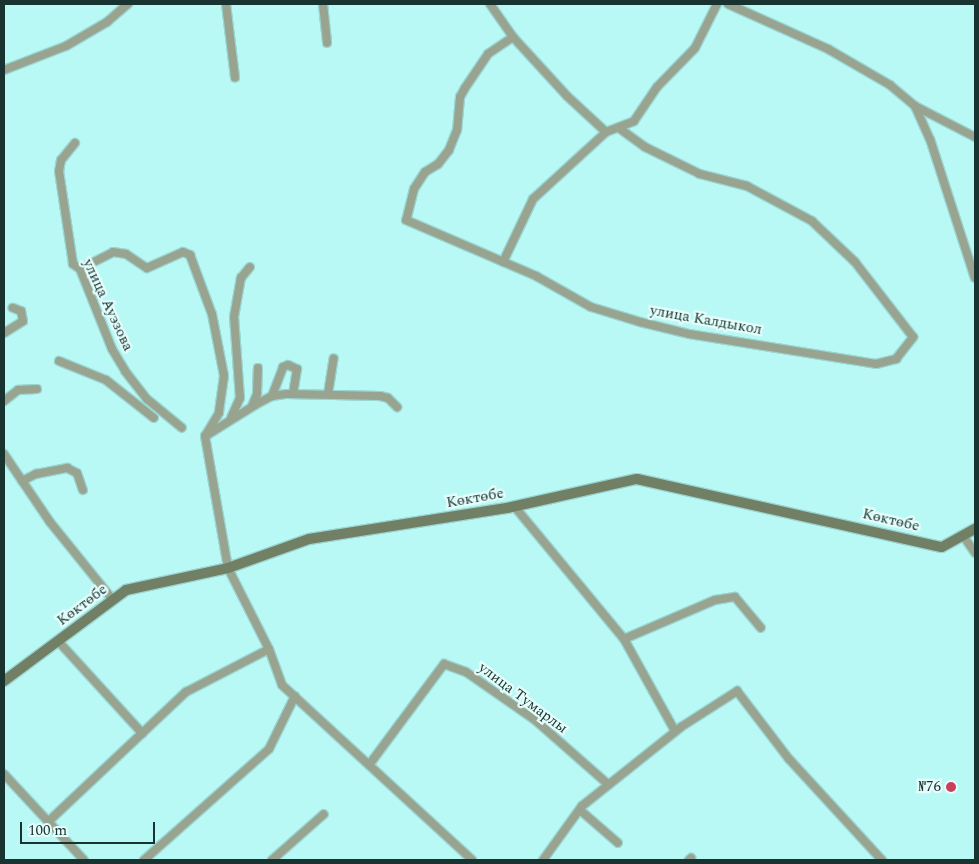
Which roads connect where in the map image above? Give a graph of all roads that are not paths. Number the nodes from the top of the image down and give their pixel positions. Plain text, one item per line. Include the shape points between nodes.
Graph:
1 (226, 4) edge
2 (323, 4) edge
3 (490, 4) edge
4 (717, 4) edge
5 (728, 4) edge
6 (128, 6) edge
7 (513, 37) junction
8 (327, 43) dead end
9 (4, 70) edge
10 (235, 77) dead end
11 (915, 106) junction
12 (620, 129) junction
13 (606, 132) junction
14 (975, 137) edge
15 (75, 143) dead end
16 (503, 262) junction
17 (250, 267) dead end
18 (80, 269) junction
19 (975, 278) edge
20 (13, 308) dead end
21 (4, 332) edge
22 (334, 358) dead end
23 (59, 361) dead end
24 (258, 368) dead end
25 (36, 389) dead end
26 (293, 393) junction
27 (328, 394) junction
28 (272, 396) junction
29 (4, 401) edge
30 (252, 406) junction
31 (398, 407) dead end
32 (154, 418) dead end
33 (230, 420) junction
34 (182, 428) dead end
35 (205, 436) junction
36 (4, 454) edge
37 (22, 481) junction
38 (83, 490) dead end
39 (514, 506) junction
40 (975, 529) edge
41 (964, 537) junction
42 (975, 553) edge
43 (228, 568) junction
44 (114, 600) junction
45 (761, 628) dead end
46 (624, 639) junction
47 (58, 641) junction
48 (270, 649) junction
49 (4, 681) edge
50 (294, 696) junction
51 (675, 731) junction
52 (142, 733) junction
53 (369, 765) junction
54 (4, 774) edge
55 (609, 785) junction
56 (580, 810) junction
57 (324, 814) dead end
58 (50, 820) junction
59 (618, 843) dead end
60 (84, 860) edge
61 (144, 860) edge
62 (272, 860) edge
63 (472, 860) edge
64 (543, 860) edge
65 (882, 860) edge

1 - 10 street
2 - 8 street
3 - 7 street
4 - 12 street via 695,48 657,87 634,121
5 - 11 street via 828,49 890,85
6 - 9 street via 66,46
7 - 13 street via 566,96
7 - 16 street, улица Калдыкол via 488,54 460,97 457,130 449,150 438,164 425,172 414,188 406,220
11 - 14 street
11 - 19 street via 930,139
12 - 13 street
12 - 16 street, улица Калдыкол via 645,146 700,174 747,186 812,221 855,262 912,338 896,360 876,364 689,334 640,322 591,306
13 - 16 street via 534,199
15 - 18 street, улица Ауэзова via 62,160 59,171 67,208 71,256
17 - 33 street via 241,278 234,317 240,398
18 - 34 street, улица Ауэзова via 119,363 147,399
18 - 35 street via 113,252 126,254 142,266 152,268 183,252 190,255 212,314 224,376 219,413
20 - 21 street via 21,311 23,321
22 - 27 street
23 - 32 street via 106,380
24 - 30 street via 257,394
25 - 29 street via 18,390
26 - 27 street
26 - 28 street
26 - 28 street via 297,369 294,364 283,367
27 - 31 street via 380,396
28 - 30 street
30 - 33 street
33 - 35 street
35 - 43 street
36 - 37 street
37 - 38 street via 36,474 67,468 77,473
37 - 44 street
39 - 41 street, Көктөбе via 637,479 942,547
39 - 43 street, Көктөбе via 309,539
39 - 46 street
40 - 41 street, Көктөбе
41 - 42 street
43 - 44 street, Көктөбе via 126,590
43 - 48 street
44 - 47 street, Көктөбе
45 - 46 street via 735,596 715,600
46 - 51 street
47 - 49 street, Көктөбе
47 - 52 street
48 - 50 street via 282,685
48 - 52 street via 186,692
50 - 53 street
50 - 61 street via 269,750
51 - 55 street
51 - 65 street via 737,692 788,759
52 - 58 street
53 - 55 street, улица Тумарлы via 444,664 466,672 534,720
53 - 63 street
54 - 58 street via 37,811
55 - 56 street
56 - 59 street
56 - 64 street
57 - 62 street
58 - 60 street

